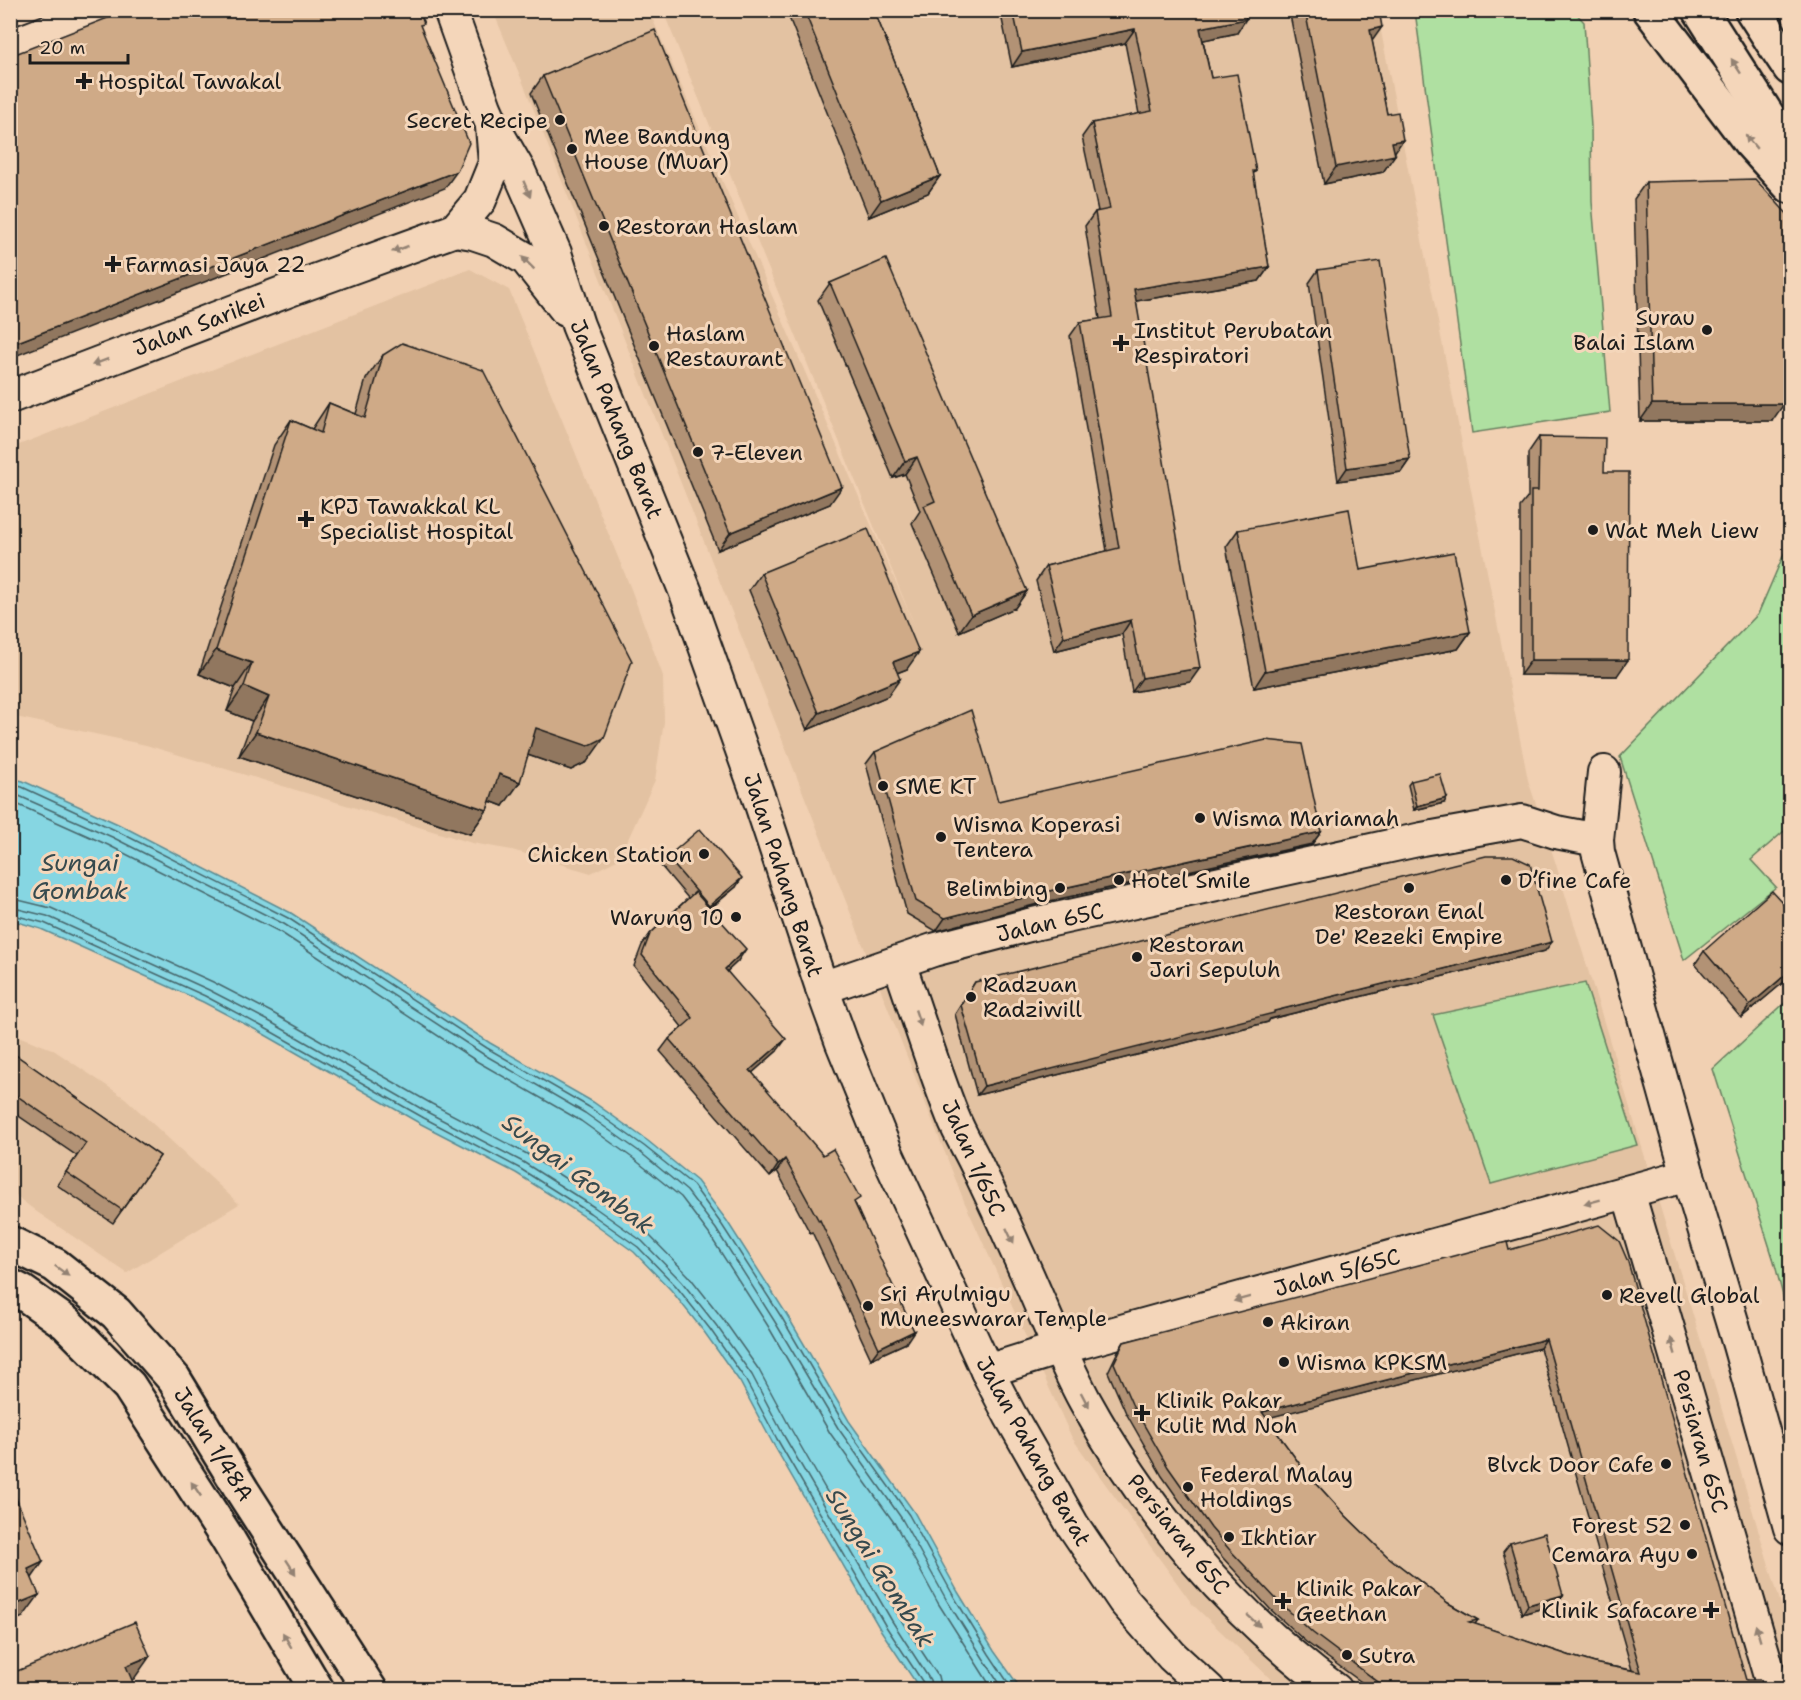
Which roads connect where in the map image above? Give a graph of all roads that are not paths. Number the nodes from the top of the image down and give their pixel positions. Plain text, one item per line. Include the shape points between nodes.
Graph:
1 (104, 10) edge
2 (439, 10) edge
3 (450, 10) edge
4 (1650, 10) edge
5 (1700, 10) edge
6 (1752, 10) edge
7 (1758, 10) edge
8 (460, 40) junction
9 (1772, 41) junction
10 (10, 46) edge
11 (1791, 68) edge
12 (492, 124) junction
13 (1791, 151) edge
14 (1791, 186) edge
15 (455, 230) junction
16 (578, 325) junction
17 (10, 397) edge
18 (1604, 772) dead end
19 (1597, 840) junction
20 (899, 963) junction
21 (822, 988) junction
22 (1688, 1175) junction
23 (1628, 1192) junction
24 (10, 1244) edge
25 (10, 1286) edge
26 (1060, 1348) junction
27 (987, 1371) junction
28 (1791, 1528) edge
29 (317, 1689) edge
30 (370, 1689) edge
31 (1209, 1689) edge
32 (1336, 1689) edge
33 (1774, 1689) edge

1 - 10 street
2 - 8 street
3 - 8 street, Jalan Pahang Barat
14 -> 4 main road via 1750,142
13 -> 5 main road
6 - 9 main road
7 - 9 main road
8 - 12 street, Jalan Pahang Barat
9 - 11 main road
12 - 15 street via 495,163 480,200
12 -> 16 street, Jalan Pahang Barat via 519,171 555,253
16 -> 15 street via 526,259 494,240
15 -> 17 street, Jalan Sarikei
16 - 21 street, Jalan Pahang Barat via 686,593
18 - 19 street
19 - 20 street, Jalan 65C via 1522,821 1343,856 1029,926 933,950
19 - 22 street
20 - 21 street, Jalan 65C
20 -> 26 street, Jalan 1/65C via 953,1119
21 - 27 street, Jalan Pahang Barat via 888,1156
22 - 23 street, Jalan 5/65C
22 - 28 street
23 -> 26 street, Jalan 5/65C
33 -> 23 street, Persiaran 65C
24 -> 30 main road, Jalan 1/48A via 55,1266 116,1313 174,1379
29 -> 25 main road, Jalan 1/48A via 227,1538 129,1386 66,1323
26 - 27 street, Jalan 5/65C
26 -> 32 street, Persiaran 65C via 1107,1438 1164,1522 1250,1619
27 - 31 street, Jalan Pahang Barat via 1072,1524 1118,1592 1172,1656

